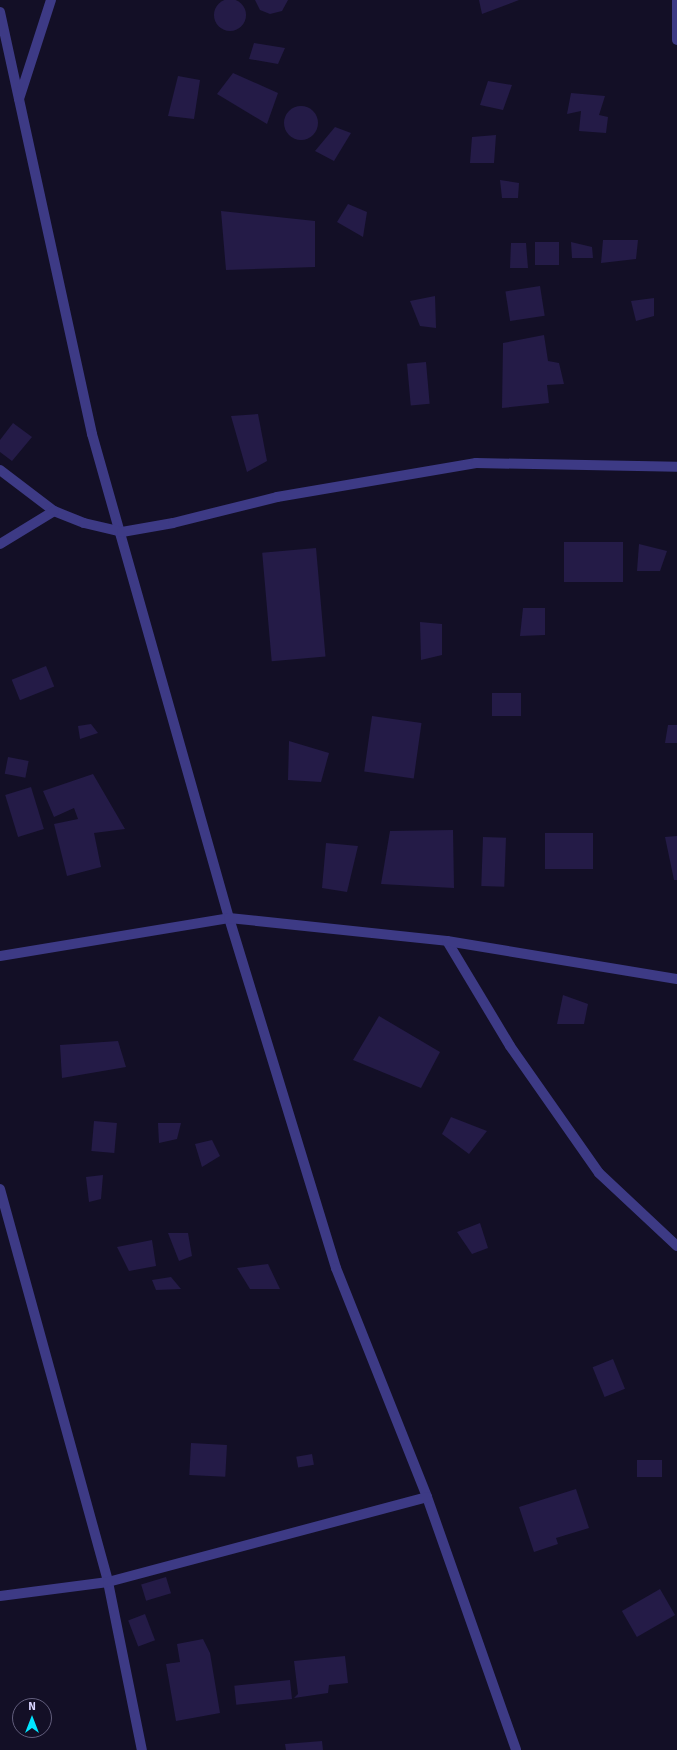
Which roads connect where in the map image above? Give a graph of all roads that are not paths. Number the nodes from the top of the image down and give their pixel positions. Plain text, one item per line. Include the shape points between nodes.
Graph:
1 (50, 0) edge
2 (677, 1) edge
3 (0, 12) edge
4 (677, 40) edge
5 (19, 100) junction
6 (677, 466) edge
7 (0, 470) edge
8 (54, 511) junction
9 (122, 532) junction
10 (0, 544) edge
11 (229, 918) junction
12 (447, 941) junction
13 (0, 956) edge
14 (677, 980) edge
15 (0, 1189) edge
16 (677, 1246) edge
17 (427, 1497) junction
18 (108, 1582) junction
19 (0, 1596) edge
20 (142, 1750) edge
21 (516, 1750) edge

1 - 5 street
2 - 4 street
3 - 5 street
5 - 9 street via 92,434
6 - 9 street via 476,463 277,497 173,523
7 - 8 street
8 - 9 street
8 - 10 street
9 - 11 street
11 - 12 street
11 - 13 street
11 - 17 street via 336,1268
12 - 14 street
12 - 16 street via 510,1046 599,1173
15 - 18 street
17 - 18 street
17 - 21 street
18 - 19 street
18 - 20 street

